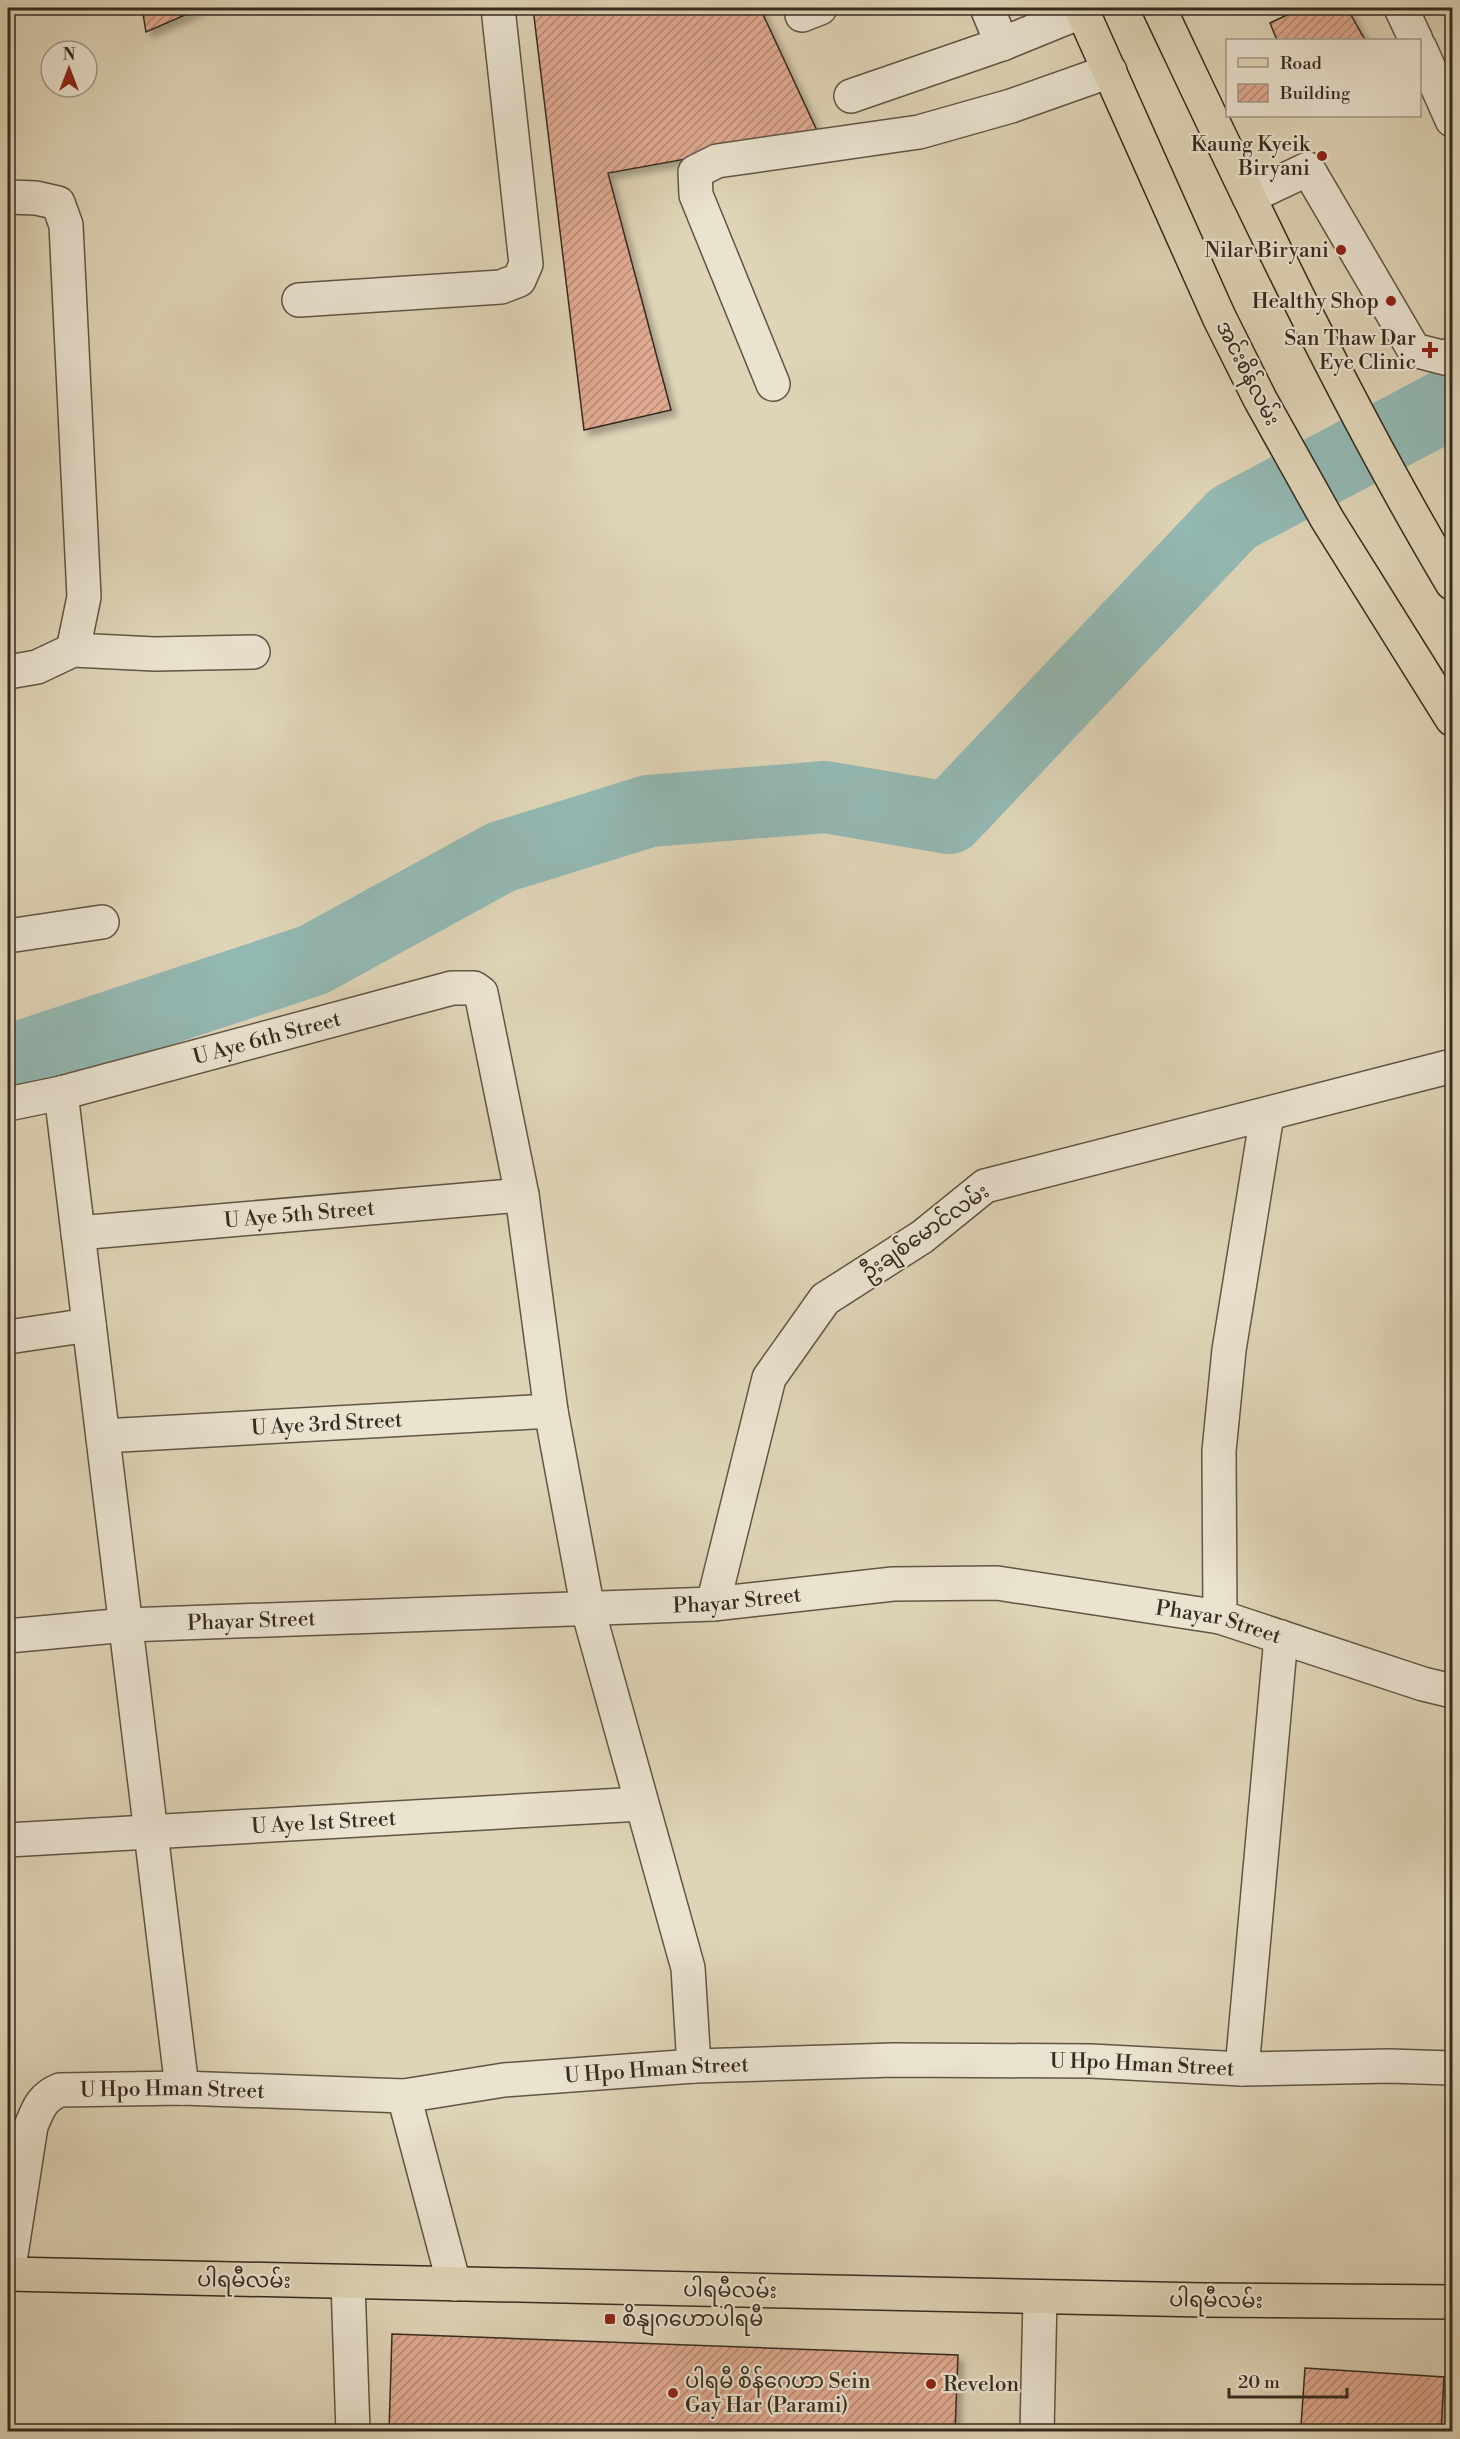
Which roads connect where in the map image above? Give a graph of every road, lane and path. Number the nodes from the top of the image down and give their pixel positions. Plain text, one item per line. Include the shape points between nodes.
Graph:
1 (498, 8) edge
2 (987, 8) edge
3 (1159, 8) edge
4 (1401, 8) edge
5 (1082, 9) edge
6 (1416, 39) edge
7 (1002, 44) junction
8 (1421, 52) edge
9 (1110, 71) junction
10 (851, 96) dead end
11 (1452, 120) edge
12 (8, 197) edge
13 (1249, 197) junction
14 (300, 300) dead end
15 (1452, 354) edge
16 (773, 384) dead end
17 (1452, 583) edge
18 (73, 650) junction
19 (253, 652) dead end
20 (8, 672) edge
21 (1452, 719) edge
22 (102, 922) dead end
23 (8, 936) edge
24 (1452, 1066) edge
25 (61, 1093) junction
26 (8, 1104) edge
27 (1267, 1115) junction
28 (522, 1195) junction
29 (78, 1233) junction
30 (89, 1325) junction
31 (8, 1336) edge
32 (551, 1411) junction
33 (103, 1436) junction
34 (713, 1604) junction
35 (588, 1610) junction
36 (1220, 1617) junction
37 (126, 1625) junction
38 (8, 1636) edge
39 (1281, 1637) junction
40 (1452, 1691) edge
41 (641, 1804) junction
42 (152, 1832) junction
43 (8, 1840) edge
44 (694, 2066) junction
45 (1242, 2068) junction
46 (1452, 2068) edge
47 (182, 2088) junction
48 (404, 2096) junction
49 (8, 2274) edge
50 (348, 2282) junction
51 (454, 2284) junction
52 (1040, 2297) junction
53 (1452, 2302) edge
54 (353, 2432) edge
55 (1037, 2432) edge

1 - 14 street via 526,264 519,280 501,287
2 - 7 street
3 - 13 main road
4 - 6 street
5 - 7 street
5 - 9 main road, အင်းစိန်လမ်း
7 - 10 street
8 - 11 street
9 - 16 street via 1011,106 919,132 717,161 695,172 696,195
9 - 21 main road, အင်းစိန်လမ်း via 1220,317 1279,433 1327,519
12 - 18 street via 58,203 66,225 84,597
13 - 15 street via 1308,169 1414,350 1446,358
13 - 17 main road via 1390,478
18 - 19 street via 155,654
18 - 20 street via 37,667
22 - 23 street
24 - 27 street, ဦးချစ်မောင်လမ်း
25 - 26 street, U Aye 6th Street
25 - 28 street, U Aye 6th Street via 453,988 474,988 484,1002
25 - 29 street
27 - 34 street, ဦးချစ်မောင်လမ်း via 985,1186 922,1237 825,1299 769,1378
27 - 36 street via 1229,1350 1220,1440
28 - 29 street, U Aye 5th Street
28 - 32 street
29 - 30 street
30 - 31 street
30 - 33 street
32 - 33 street, U Aye 3rd Street
32 - 35 street
33 - 37 street
34 - 35 street, Phayar Street
34 - 36 street, Phayar Street via 893,1584 997,1583
35 - 37 street, Phayar Street
35 - 41 street
36 - 39 street, Phayar Street
37 - 38 street, Phayar Street
37 - 42 street
39 - 40 street, Phayar Street
39 - 45 street
41 - 42 street, U Aye 1st Street
41 - 44 street via 688,1968
42 - 43 street, U Aye 1st Street
42 - 47 street
44 - 45 street, U Hpo Hman Street via 894,2060 1091,2061
44 - 48 street, U Hpo Hman Street via 504,2080
45 - 46 street, U Hpo Hman Street
47 - 48 street, U Hpo Hman Street
47 - 49 street, U Hpo Hman Street via 60,2090 40,2103 31,2126
48 - 51 street
49 - 50 main road, ပါရမီလမ်း
50 - 51 main road, ပါရမီလမ်း
50 - 54 street
51 - 52 main road, ပါရမီလမ်း
52 - 53 main road, ပါရမီလမ်း
52 - 55 street

